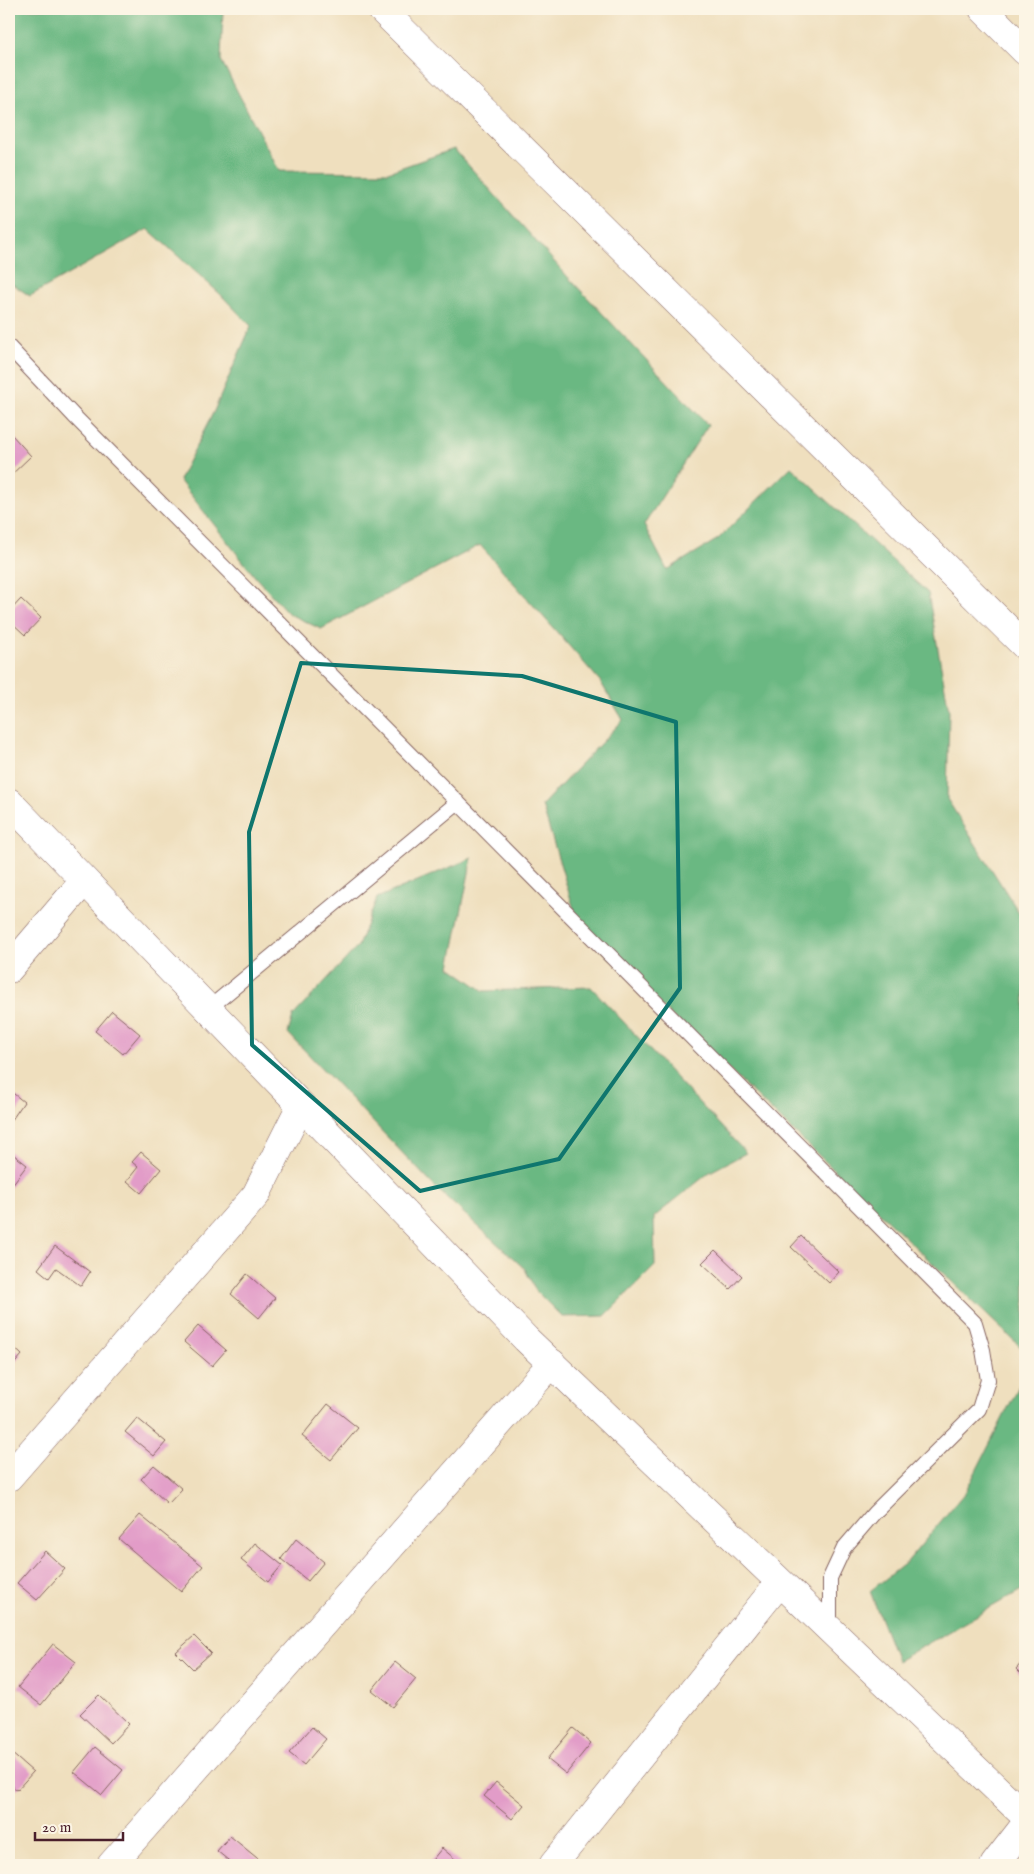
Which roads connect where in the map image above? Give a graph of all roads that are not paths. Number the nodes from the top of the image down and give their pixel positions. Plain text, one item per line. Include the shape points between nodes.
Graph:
1 (381, 9) edge
2 (983, 9) edge
3 (1025, 51) edge
4 (9, 347) edge
5 (1025, 646) edge
6 (9, 802) edge
7 (458, 802) junction
8 (84, 881) junction
9 (9, 969) edge
10 (208, 1009) junction
11 (301, 1105) junction
12 (552, 1363) junction
13 (9, 1477) edge
14 (780, 1582) junction
15 (830, 1631) junction
16 (1025, 1816) edge
17 (1025, 1825) edge
18 (112, 1865) edge
19 (553, 1865) edge
20 (994, 1865) edge

1 - 5 street
2 - 3 street
4 - 7 lane
6 - 8 street
7 - 10 lane
7 - 15 lane via 976,1323 988,1380 979,1410 874,1513 844,1548 830,1578
8 - 9 street
8 - 10 street
10 - 11 street
11 - 12 street
11 - 13 street via 256,1195
12 - 14 street
12 - 18 street
14 - 15 street
14 - 19 street
15 - 16 street
17 - 20 street

